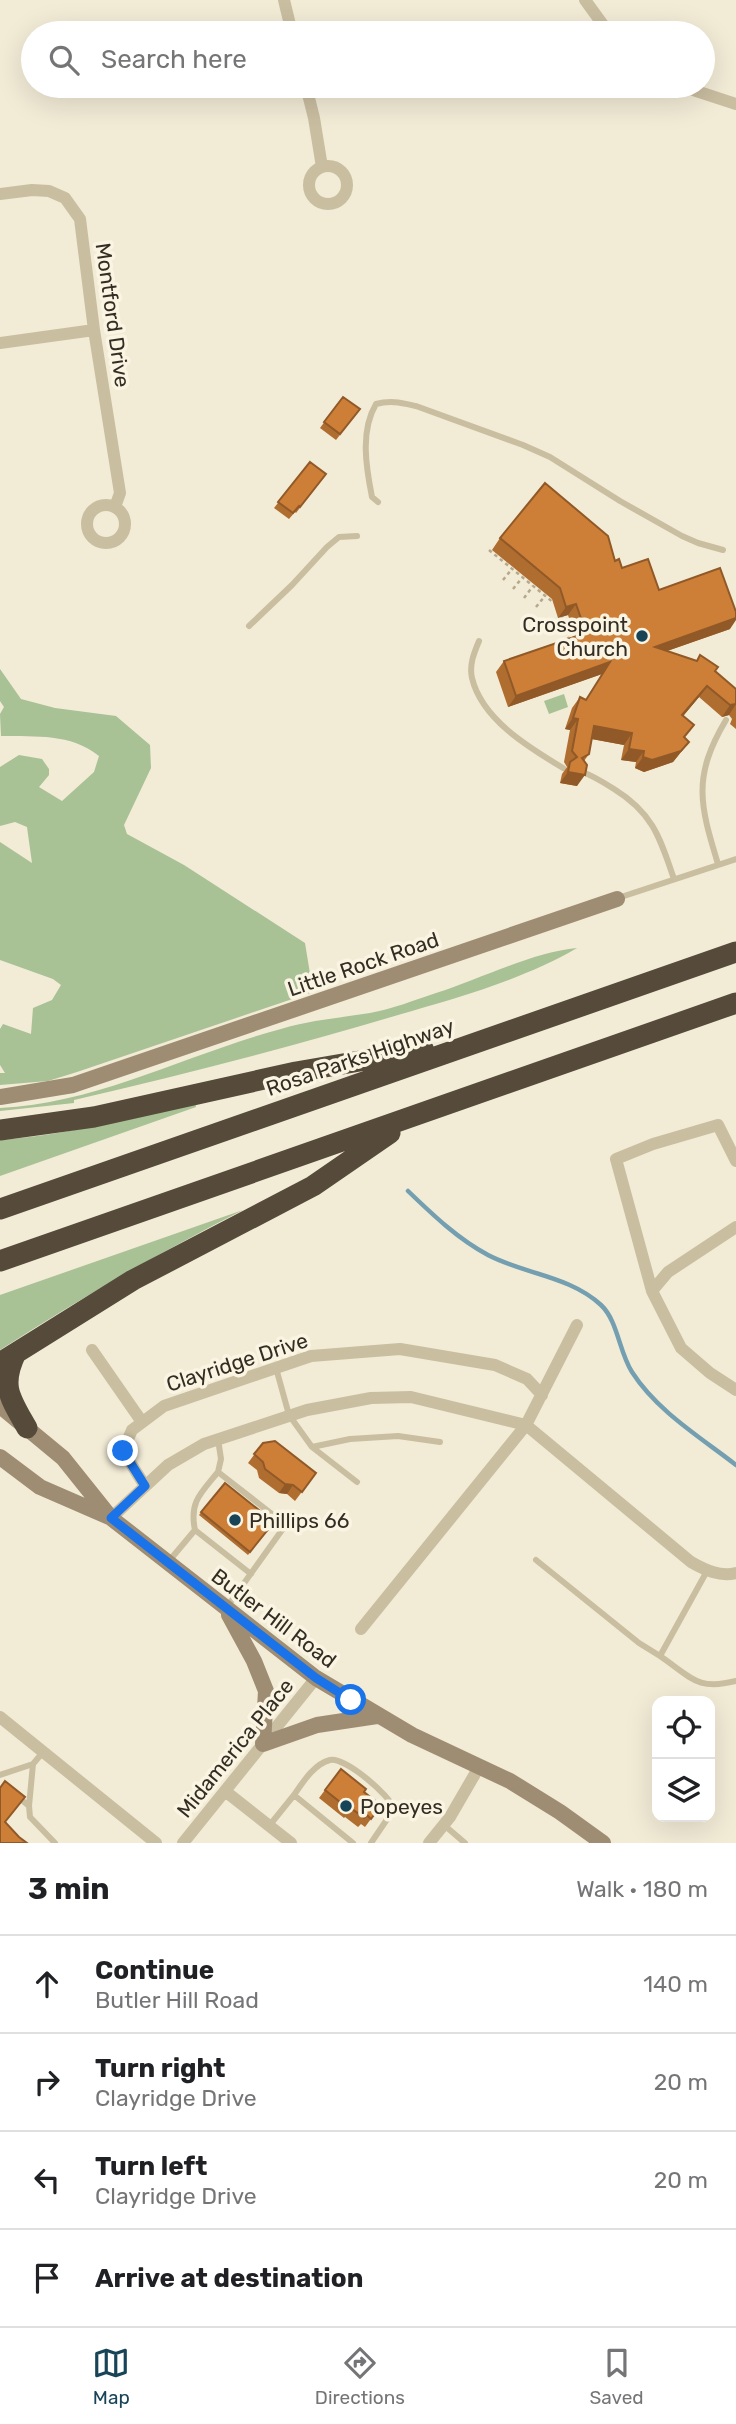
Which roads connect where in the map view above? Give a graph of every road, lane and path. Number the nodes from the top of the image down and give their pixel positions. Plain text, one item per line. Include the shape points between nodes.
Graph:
1 (284, 0) edge
2 (585, 0) edge
3 (289, 21) edge
4 (600, 21) edge
5 (715, 97) edge
6 (309, 98) edge
7 (736, 104) edge
8 (322, 167) dead end
9 (0, 194) edge
10 (94, 330) junction
11 (0, 344) edge
12 (378, 502) dead end
13 (115, 507) dead end
14 (357, 536) dead end
15 (489, 550) dead end
16 (723, 550) dead end
17 (512, 569) junction
18 (523, 578) junction
19 (503, 580) dead end
20 (533, 586) junction
21 (513, 589) dead end
22 (545, 596) junction
23 (524, 598) dead end
24 (557, 606) dead end
25 (536, 607) dead end
26 (561, 617) dead end
27 (563, 624) junction
28 (249, 626) dead end
29 (550, 628) dead end
30 (479, 641) dead end
31 (570, 643) edge
32 (726, 720) dead end
33 (563, 768) dead end
34 (580, 771) edge
35 (736, 859) edge
36 (718, 864) junction
37 (674, 879) junction
38 (617, 899) joint
39 (736, 952) edge
40 (736, 1003) edge
41 (485, 1040) junction
42 (0, 1097) edge
43 (412, 1117) junction
44 (0, 1130) edge
45 (736, 1161) edge
46 (0, 1209) edge
47 (736, 1227) edge
48 (0, 1261) edge
49 (652, 1291) junction
50 (577, 1325) dead end
51 (92, 1350) dead end
52 (8, 1358) edge
53 (276, 1368) junction
54 (736, 1390) edge
55 (542, 1395) junction
56 (0, 1406) edge
57 (289, 1415) junction
58 (142, 1422) junction
59 (526, 1425) junction
60 (27, 1428) junction
61 (218, 1439) junction
62 (440, 1443) dead end
63 (312, 1447) junction
64 (0, 1457) edge
65 (218, 1472) junction
66 (356, 1482) dead end
67 (145, 1486) junction
68 (111, 1518) junction
69 (195, 1530) junction
70 (536, 1560) dead end
71 (167, 1562) junction
72 (707, 1571) junction
73 (736, 1573) edge
74 (251, 1574) junction
75 (226, 1608) junction
76 (360, 1629) dead end
77 (660, 1657) junction
78 (316, 1678) junction
79 (736, 1681) edge
80 (377, 1716) junction
81 (0, 1717) edge
82 (263, 1744) junction
83 (43, 1752) junction
84 (33, 1764) junction
85 (479, 1767) junction
86 (0, 1775) edge
87 (225, 1791) junction
88 (10, 1792) edge
89 (294, 1795) junction
90 (29, 1806) junction
91 (444, 1825) junction
92 (269, 1826) junction
93 (55, 1843) edge
94 (156, 1843) edge
95 (183, 1843) edge
96 (291, 1843) edge
97 (353, 1843) edge
98 (371, 1843) edge
99 (429, 1843) edge
100 (466, 1843) edge
101 (603, 1843) edge

1 - 3 street
2 - 4 street
5 - 7 street
6 - 8 street
9 - 10 street, Montford Drive via 49,191 65,198 73,208 80,219
10 - 11 street
10 - 13 street, Montford Drive via 120,493
12 - 16 lane via 372,496 366,465 368,421 376,404 398,402 540,452 682,536
14 - 28 lane via 340,537 327,547
15 - 17 path
17 - 18 path
17 - 19 path
18 - 20 path
18 - 21 path
20 - 22 path
20 - 23 path
22 - 24 path
22 - 25 path
26 - 27 path
27 - 29 path
27 - 31 path
30 - 33 lane via 472,659 472,678 486,707 502,725
32 - 36 lane via 701,791
34 - 37 lane via 647,815
35 - 36 lane, Little Rock Road
36 - 37 lane, Little Rock Road
37 - 38 lane, Little Rock Road
38 - 42 main road, Little Rock Road via 73,1086
39 - 41 highway, Rosa Parks Highway
40 - 43 highway
41 - 44 highway
41 - 46 highway, Rosa Parks Highway
43 - 48 highway
43 - 52 highway via 313,1186 133,1280
45 - 49 street via 718,1125 616,1159
47 - 49 street via 668,1272
49 - 54 street via 681,1348
50 - 55 street
51 - 58 street
52 - 60 highway via 7,1389
53 - 55 street, Clayridge Drive via 311,1356 400,1349 495,1365 527,1379
53 - 57 lane
53 - 58 street, Clayridge Drive via 164,1406
55 - 59 street
56 - 60 main road, Butler Hill Road
57 - 59 street via 371,1398 411,1397
57 - 61 street
57 - 63 lane
58 - 67 street, Clayridge Drive via 132,1430 123,1451
59 - 72 street
59 - 76 street
60 - 68 main road, Butler Hill Road via 63,1458
61 - 65 lane
61 - 67 street via 168,1465
62 - 63 lane via 398,1436
63 - 66 lane
64 - 68 main road, Butler Hill Road via 40,1487
65 - 69 lane via 195,1500
65 - 74 lane via 281,1525
67 - 68 street
68 - 71 main road, Butler Hill Road
69 - 71 lane
69 - 74 lane
70 - 77 lane
71 - 75 main road, Butler Hill Road
72 - 73 street
72 - 77 lane
74 - 75 lane
75 - 78 main road, Butler Hill Road
75 - 82 main road via 265,1691
77 - 79 lane via 702,1684
78 - 80 main road, Butler Hill Road
78 - 82 street, Midamerica Place
80 - 82 main road via 317,1726
80 - 85 main road, Butler Hill Road
81 - 83 street
82 - 87 street, Midamerica Place
83 - 84 lane
83 - 94 street
84 - 86 lane
84 - 90 lane
85 - 91 street
85 - 101 main road, Butler Hill Road via 533,1795
87 - 92 street
87 - 95 street, Midamerica Place
88 - 90 lane
89 - 92 lane
89 - 97 lane
89 - 98 lane via 315,1768 336,1759 344,1763 392,1802 394,1809
90 - 93 lane via 30,1817
91 - 99 street
91 - 100 lane
92 - 96 street

